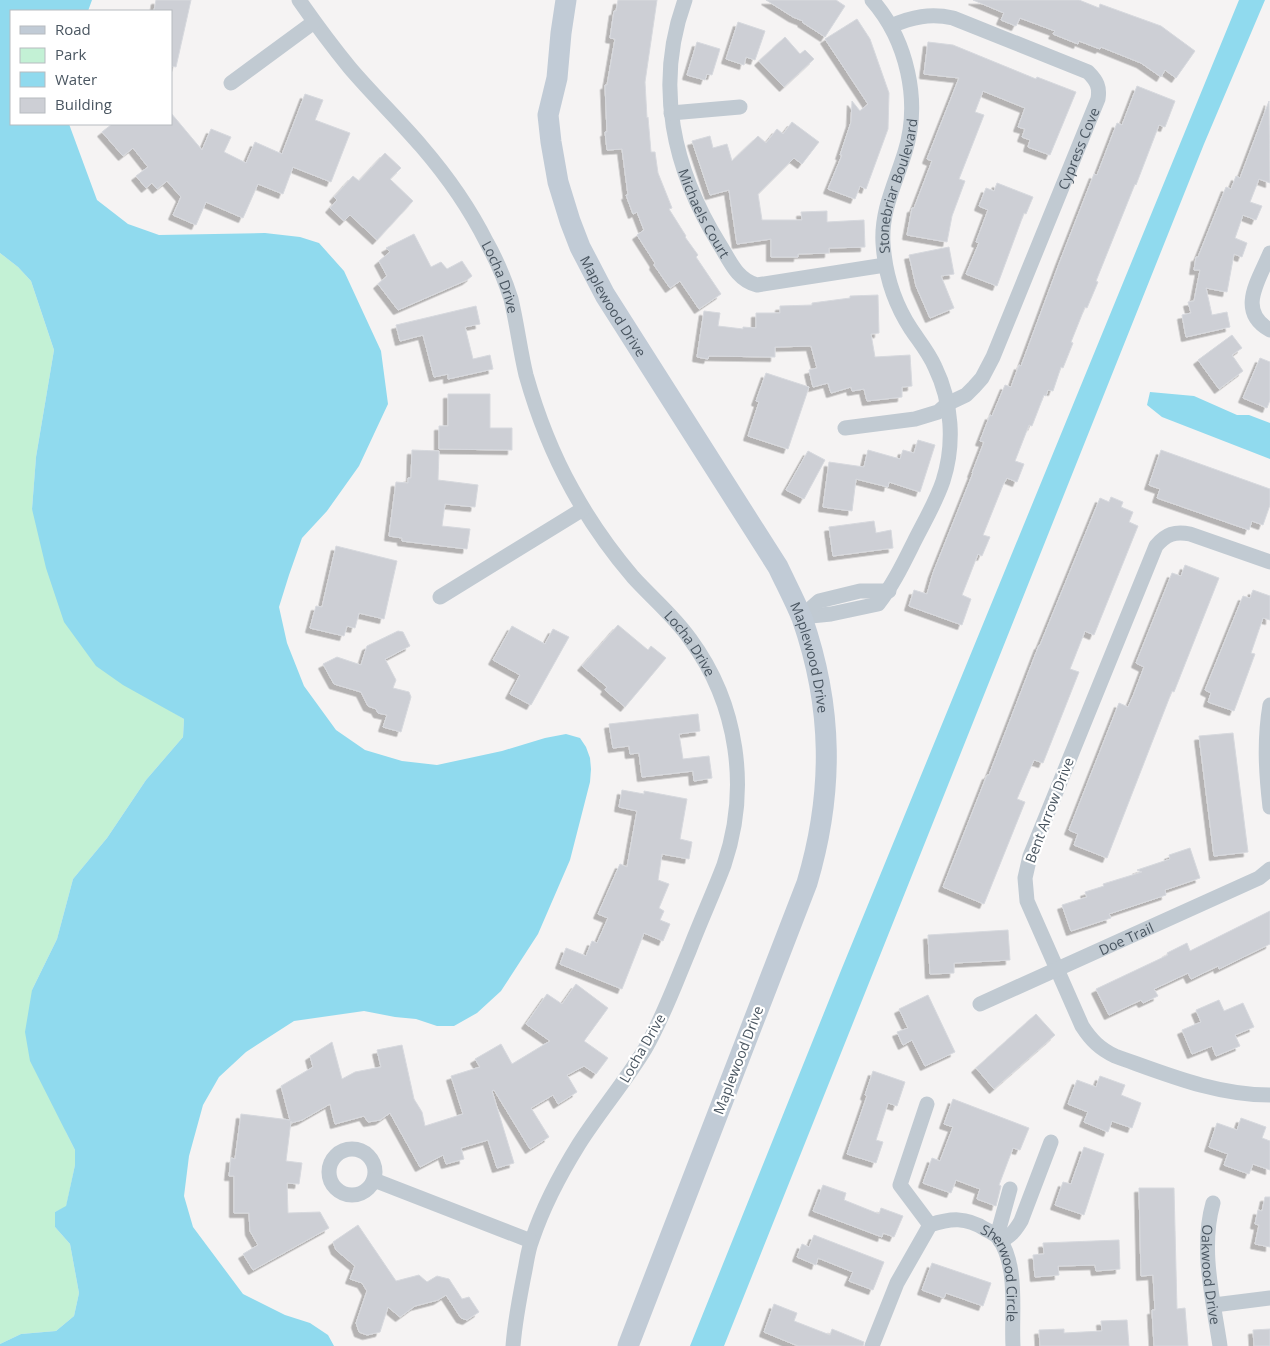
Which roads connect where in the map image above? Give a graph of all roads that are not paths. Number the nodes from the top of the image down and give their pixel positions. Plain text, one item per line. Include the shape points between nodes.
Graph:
1 (299, 0) edge
2 (566, 0) edge
3 (685, 0) edge
4 (872, 0) edge
5 (314, 22) junction
6 (890, 26) junction
7 (230, 83) dead end
8 (740, 107) dead end
9 (671, 113) junction
10 (1270, 253) edge
11 (885, 265) junction
12 (1270, 330) edge
13 (947, 404) junction
14 (845, 428) dead end
15 (583, 509) junction
16 (1270, 562) edge
17 (440, 597) dead end
18 (801, 617) junction
19 (1270, 705) edge
20 (1270, 807) edge
21 (1270, 869) edge
22 (1056, 969) junction
23 (980, 1004) dead end
24 (1270, 1095) edge
25 (927, 1104) dead end
26 (1051, 1142) dead end
27 (374, 1180) dead end
28 (1010, 1189) dead end
29 (1213, 1203) dead end
30 (930, 1225) junction
31 (998, 1239) junction
32 (531, 1241) junction
33 (1270, 1298) edge
34 (1214, 1305) junction
35 (513, 1346) edge
36 (628, 1346) edge
37 (872, 1346) edge
38 (1013, 1346) edge
39 (1220, 1346) edge

1 - 5 street, Locha Drive
2 - 18 street, Maplewood Drive via 557,78 548,115 558,182 570,222 605,295 778,567
3 - 9 street, Michaels Court via 672,62
4 - 6 street
5 - 7 street
5 - 15 street, Locha Drive via 349,66 422,146 485,238 511,300 526,373 538,412 552,450
6 - 11 street, Stonebriar Boulevard via 905,59 912,105 906,151 885,218
6 - 13 street, Cypress Cove via 922,16 953,18 1088,72 1096,79 1099,89 1098,100 993,357 974,387 966,395
8 - 9 street
9 - 11 street, Michaels Court via 680,159 691,191 705,222 739,276 747,283 757,285
10 - 12 street via 1251,299 1255,318
11 - 13 street, Stonebriar Boulevard via 897,302 935,366
13 - 14 street via 938,412 915,419
13 - 18 street, Stonebriar Boulevard via 950,436 943,480 889,591 878,604
15 - 17 street
15 - 32 street, Locha Drive via 634,578 692,641 709,668 729,717 736,748 737,802 723,868 664,1012 624,1082 567,1164
16 - 22 street, Bent Arrow Drive via 1181,532 1162,538 1156,546 1026,867 1026,901
18 - 36 street, Maplewood Drive via 814,655 827,735 827,776 815,857
19 - 20 street via 1265,742
21 - 22 street, Doe Trail via 1259,878
22 - 23 street, Doe Trail
22 - 24 street, Bent Arrow Drive via 1082,1026 1091,1040 1106,1052 1192,1083 1223,1091
25 - 30 street via 900,1185
26 - 31 street via 1015,1232 1007,1238
27 - 32 street
28 - 31 street
29 - 34 street, Oakwood Drive via 1206,1240
30 - 31 street, Sherwood Circle via 956,1220 973,1221
30 - 37 street via 897,1283
31 - 38 street, Sherwood Circle via 1008,1259 1013,1286
32 - 35 street, Locha Drive
33 - 34 street
34 - 39 street, Oakwood Drive

